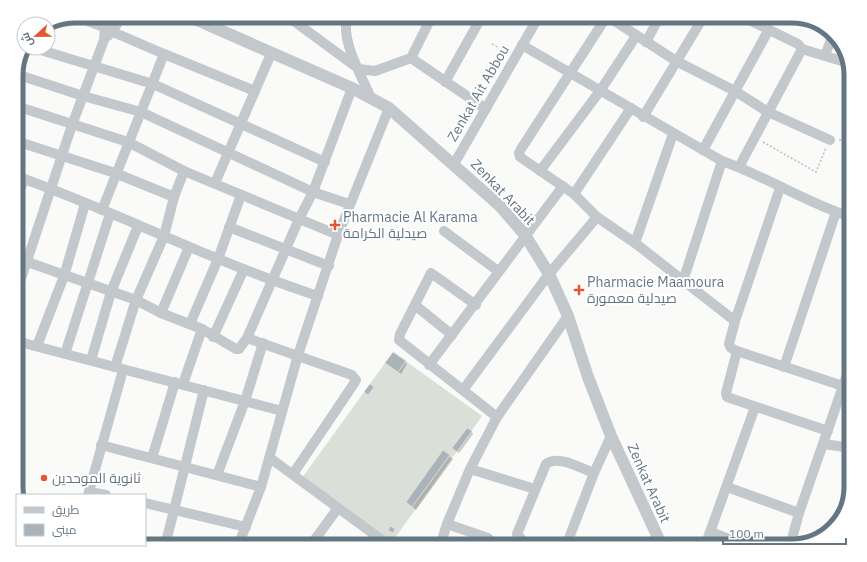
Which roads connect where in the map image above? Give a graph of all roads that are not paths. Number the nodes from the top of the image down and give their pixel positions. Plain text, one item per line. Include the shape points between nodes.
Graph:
1 (93, 23) edge
2 (108, 23) edge
3 (115, 23) edge
4 (203, 23) edge
5 (296, 23) edge
6 (346, 23) edge
7 (429, 23) edge
8 (478, 23) edge
9 (535, 23) edge
10 (603, 23) edge
11 (617, 23) edge
12 (656, 23) edge
13 (700, 23) edge
14 (757, 23) edge
15 (109, 29) junction
16 (768, 30) junction
17 (636, 36) junction
18 (831, 41) edge
19 (646, 42) junction
20 (522, 45) junction
21 (802, 50) junction
22 (164, 54) junction
23 (271, 54) junction
24 (56, 55) edge
25 (825, 55) junction
26 (412, 58) junction
27 (676, 61) junction
28 (842, 61) edge
29 (93, 67) junction
30 (358, 69) junction
31 (570, 74) junction
32 (23, 76) edge
33 (445, 82) junction
34 (153, 84) junction
35 (352, 88) junction
36 (600, 91) junction
37 (735, 91) junction
38 (254, 92) junction
39 (83, 96) junction
40 (370, 96) junction
41 (23, 108) edge
42 (389, 108) junction
43 (631, 108) junction
44 (486, 109) junction
45 (141, 112) junction
46 (768, 112) junction
47 (643, 117) junction
48 (240, 124) junction
49 (72, 125) junction
50 (673, 134) junction
51 (830, 140) road end
52 (128, 142) junction
53 (23, 143) edge
54 (703, 150) junction
55 (228, 152) junction
56 (63, 157) junction
57 (722, 161) junction
58 (325, 162) junction
59 (454, 164) junction
60 (739, 167) junction
61 (540, 171) junction
62 (184, 172) junction
63 (115, 173) junction
64 (23, 179) edge
65 (215, 183) junction
66 (563, 186) junction
67 (780, 188) junction
68 (51, 190) junction
69 (313, 192) junction
70 (574, 194) junction
71 (241, 196) junction
72 (174, 197) junction
73 (85, 204) junction
74 (349, 204) junction
75 (106, 212) junction
76 (836, 212) junction
77 (844, 215) edge
78 (598, 217) junction
79 (299, 219) junction
80 (138, 226) junction
81 (229, 227) junction
82 (444, 231) dead end
83 (338, 235) junction
84 (525, 235) junction
85 (164, 236) junction
86 (635, 243) junction
87 (189, 247) junction
88 (286, 250) junction
89 (218, 259) junction
90 (23, 261) edge
91 (27, 262) junction
92 (329, 266) junction
93 (244, 269) junction
94 (498, 271) junction
95 (23, 274) edge
96 (549, 274) junction
97 (64, 276) junction
98 (272, 281) junction
99 (683, 281) junction
100 (88, 284) junction
101 (112, 292) junction
102 (318, 296) junction
103 (136, 300) junction
104 (415, 305) junction
105 (476, 305) junction
106 (161, 313) junction
107 (568, 316) junction
108 (735, 321) junction
109 (190, 324) junction
110 (202, 329) junction
111 (452, 335) junction
112 (213, 337) junction
113 (247, 338) junction
114 (23, 343) edge
115 (262, 344) junction
116 (37, 346) junction
117 (737, 351) junction
118 (65, 354) junction
119 (298, 355) junction
120 (91, 360) junction
121 (429, 365) junction
122 (784, 367) junction
123 (118, 368) junction
124 (179, 383) junction
125 (844, 383) edge
126 (843, 386) junction
127 (204, 390) junction
128 (463, 390) junction
129 (245, 401) junction
130 (755, 407) junction
131 (282, 411) junction
132 (497, 417) junction
133 (828, 431) junction
134 (611, 436) junction
135 (824, 444) junction
136 (101, 445) junction
137 (844, 447) edge
138 (152, 458) junction
139 (270, 458) junction
140 (186, 467) junction
141 (470, 470) junction
142 (594, 473) junction
143 (292, 474) junction
144 (216, 475) junction
145 (261, 487) junction
146 (727, 487) junction
147 (535, 489) junction
148 (89, 493) edge
149 (146, 503) edge
150 (173, 508) junction
151 (338, 508) junction
152 (799, 513) junction
153 (447, 524) junction
154 (246, 527) junction
155 (710, 532) junction
156 (166, 539) edge
157 (241, 539) edge
158 (315, 539) edge
159 (381, 539) edge
160 (442, 539) edge
161 (489, 539) edge
162 (521, 539) edge
163 (569, 539) edge
164 (659, 539) edge
165 (708, 539) edge
166 (730, 539) edge
167 (792, 539) edge

1 - 15 street
2 - 15 street
3 - 15 street
4 - 23 street, Zenkat Arabit
5 - 30 street
6 - 30 street via 351,52
7 - 26 street
8 - 33 street
9 - 20 street, Zenkat Ait Abbou
10 - 31 street
11 - 17 street
12 - 19 street
13 - 27 street
14 - 16 street
15 - 22 street
15 - 29 street
16 - 21 street via 798,44
16 - 37 street
17 - 19 street
17 - 36 street
18 - 25 street
19 - 27 street
20 - 31 street
20 - 44 street, Zenkat Ait Abbou
21 - 25 street
21 - 46 street
22 - 34 street
22 - 38 street
23 - 35 street, Zenkat Arabit
23 - 38 street
24 - 29 street
25 - 28 street
26 - 30 street via 375,71
26 - 33 street
27 - 37 street
27 - 47 street
29 - 34 street
29 - 39 street
30 - 40 street
31 - 36 street
31 - 61 street via 519,153 520,157
32 - 39 street
33 - 44 street
34 - 45 street
34 - 48 street
35 - 40 street, Zenkat Arabit
35 - 58 street
36 - 43 street
36 - 61 street
37 - 46 street
37 - 54 street
38 - 48 street
39 - 45 street
39 - 49 street
40 - 42 street, Zenkat Arabit
41 - 49 street
42 - 59 street, Zenkat Arabit
42 - 74 street
43 - 47 street
43 - 70 street
44 - 59 street, Zenkat Ait Abbou
45 - 52 street
45 - 55 street
46 - 51 street
46 - 60 street
47 - 50 street
48 - 55 street
48 - 58 street
49 - 52 street
49 - 56 street
50 - 54 street
50 - 86 street
52 - 62 street
52 - 63 street
53 - 56 street
54 - 57 street
55 - 65 street
55 - 69 street
56 - 63 street
56 - 68 street
57 - 60 street
57 - 99 street
58 - 69 street
59 - 84 street, Zenkat Arabit via 500,206
60 - 67 street
61 - 66 street
62 - 65 street
62 - 72 street
63 - 72 street
63 - 75 street
64 - 68 street
65 - 71 street
66 - 70 street
66 - 84 street
67 - 76 street
67 - 108 street
68 - 73 street
68 - 91 street
69 - 74 street
69 - 79 street
70 - 78 street
71 - 79 street
71 - 81 street
72 - 85 street
73 - 75 street
73 - 97 street
74 - 83 street
75 - 80 street
75 - 100 street
76 - 77 street
76 - 122 street
78 - 86 street
78 - 96 street
79 - 83 street
79 - 88 street
80 - 85 street
80 - 101 street
81 - 88 street
81 - 89 street
82 - 94 street
83 - 92 street
84 - 94 street
84 - 96 street, Zenkat Arabit
85 - 87 street
85 - 103 street
86 - 99 street
87 - 89 street
87 - 106 street
88 - 92 street
88 - 98 street
89 - 93 street
89 - 109 street
90 - 91 street
91 - 95 street
91 - 97 street
92 - 102 street
93 - 98 street
93 - 112 street
94 - 105 street
96 - 107 street, Zenkat Arabit
96 - 128 street
97 - 100 street
97 - 116 street
98 - 102 street
98 - 113 street
99 - 108 street
100 - 101 street
100 - 118 street
101 - 103 street
101 - 120 street
102 - 119 street
103 - 106 street
103 - 123 street
104 - 105 street via 433,272
104 - 111 street
104 - 121 street via 399,340
105 - 111 street
106 - 109 street
107 - 132 street
107 - 134 street, Zenkat Arabit
108 - 117 street via 729,344
109 - 110 street
110 - 112 street
110 - 124 street
111 - 121 street
112 - 113 street via 238,349
113 - 115 street
114 - 116 street
115 - 119 street
115 - 129 street
116 - 118 street
117 - 122 street
117 - 130 street via 726,395 729,399
118 - 120 street
119 - 131 street
119 - 143 street via 352,375 356,380
120 - 123 street
121 - 128 street
122 - 126 street
123 - 124 street
123 - 136 street
124 - 127 street
124 - 138 street
125 - 126 street
126 - 133 street
127 - 129 street
127 - 140 street
128 - 132 street
129 - 131 street
129 - 144 street
130 - 133 street
130 - 146 street
131 - 139 street
132 - 141 street
133 - 135 street
134 - 142 street
134 - 164 street, Zenkat Arabit
135 - 137 street
135 - 152 street
136 - 138 street
136 - 148 street
138 - 140 street
139 - 143 street
139 - 145 street
140 - 144 street
140 - 150 street
141 - 147 street
141 - 153 street
142 - 147 street via 560,461 550,461 546,464
142 - 163 street
143 - 151 street
144 - 145 street
145 - 154 street
146 - 152 street
146 - 155 street
147 - 162 street via 517,534
149 - 150 street
150 - 154 street
150 - 156 street
151 - 158 street
151 - 159 street
152 - 167 street
153 - 160 street
153 - 161 street
154 - 157 street
155 - 165 street
155 - 166 street

